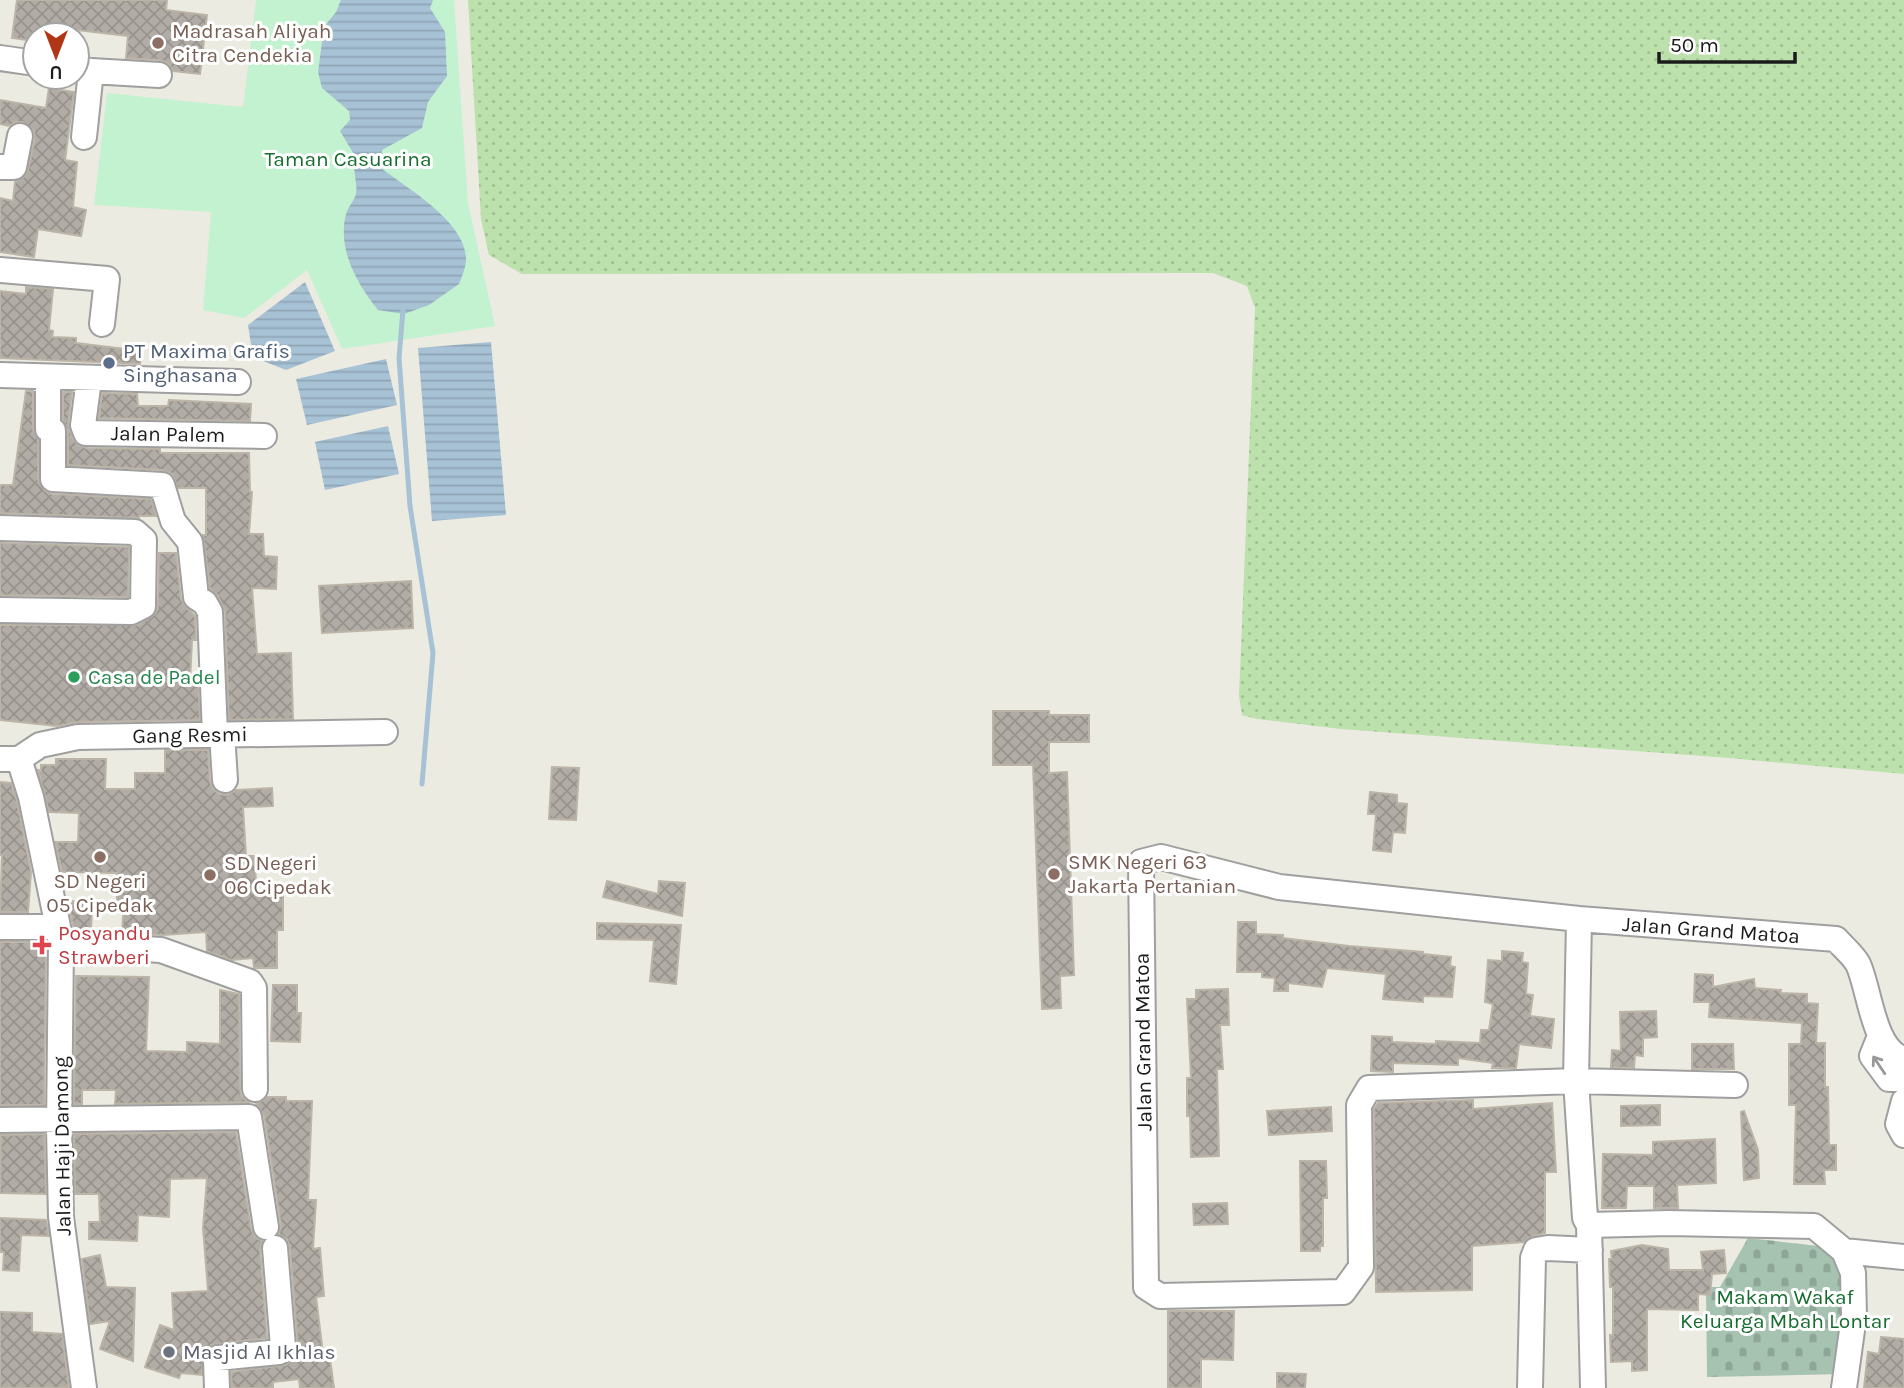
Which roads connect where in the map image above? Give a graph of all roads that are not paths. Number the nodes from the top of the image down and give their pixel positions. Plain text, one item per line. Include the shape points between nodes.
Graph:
1 (0, 58) edge
2 (21, 61) edge
3 (91, 70) edge
4 (159, 75) dead end
5 (84, 91) edge
6 (20, 136) dead end
7 (84, 137) dead end
8 (0, 167) edge
9 (0, 270) edge
10 (102, 324) dead end
11 (0, 374) edge
12 (48, 377) junction
13 (89, 379) junction
14 (238, 382) dead end
15 (264, 436) dead end
16 (0, 528) edge
17 (0, 610) edge
18 (385, 732) dead end
19 (219, 734) junction
20 (9, 759) edge
21 (225, 780) dead end
22 (1579, 919) junction
23 (0, 927) edge
24 (59, 935) junction
25 (1880, 1036) junction
26 (1904, 1059) edge
27 (1904, 1079) edge
28 (1576, 1081) junction
29 (1735, 1085) dead end
30 (255, 1089) dead end
31 (1904, 1101) edge
32 (59, 1118) junction
33 (0, 1120) edge
34 (1904, 1135) edge
35 (1589, 1225) junction
36 (1590, 1250) junction
37 (1844, 1251) junction
38 (1904, 1257) edge
39 (84, 1388) edge
40 (217, 1388) edge
41 (1530, 1388) edge
42 (1593, 1388) edge
43 (1844, 1388) edge

1 - 2 street
3 - 4 street
5 - 7 street
6 - 8 street via 14,167
9 - 10 street via 107,279
11 - 12 street
12 - 13 street
12 - 19 street via 53,479 162,485 173,521 190,542 197,597 210,612
13 - 14 street
13 - 15 street, Jalan Palem via 86,433
16 - 17 street via 135,532 144,540 143,606 138,610
18 - 19 street, Gang Resmi
19 - 20 street, Gang Resmi via 78,737 40,745
19 - 21 street
20 - 24 street, Jalan Haji Damong via 31,797
22 - 25 street, Jalan Grand Matoa via 1836,939 1857,963
22 - 28 street
22 - 28 street, Jalan Grand Matoa via 1279,887 1161,857 1141,862 1146,1287 1160,1296 1343,1292 1361,1268 1359,1105 1369,1087
23 - 24 street
24 - 30 street via 161,950 250,982 254,988
24 - 32 street, Jalan Haji Damong
25 - 26 street, Jalan Grand Matoa via 1895,1056
27 -> 25 street via 1889,1079 1872,1056
28 - 29 street, Jalan Grand Matoa
28 - 35 street
31 - 34 street via 1898,1124
32 - 33 street
32 - 39 street, Jalan Haji Damong via 61,1217
32 - 40 street via 249,1117 283,1347 279,1352 218,1359
35 - 36 street
35 - 37 street via 1814,1226
36 - 41 street via 1548,1248 1536,1250 1532,1258
36 - 42 street
37 - 38 street
37 - 43 street via 1853,1273 1854,1316

